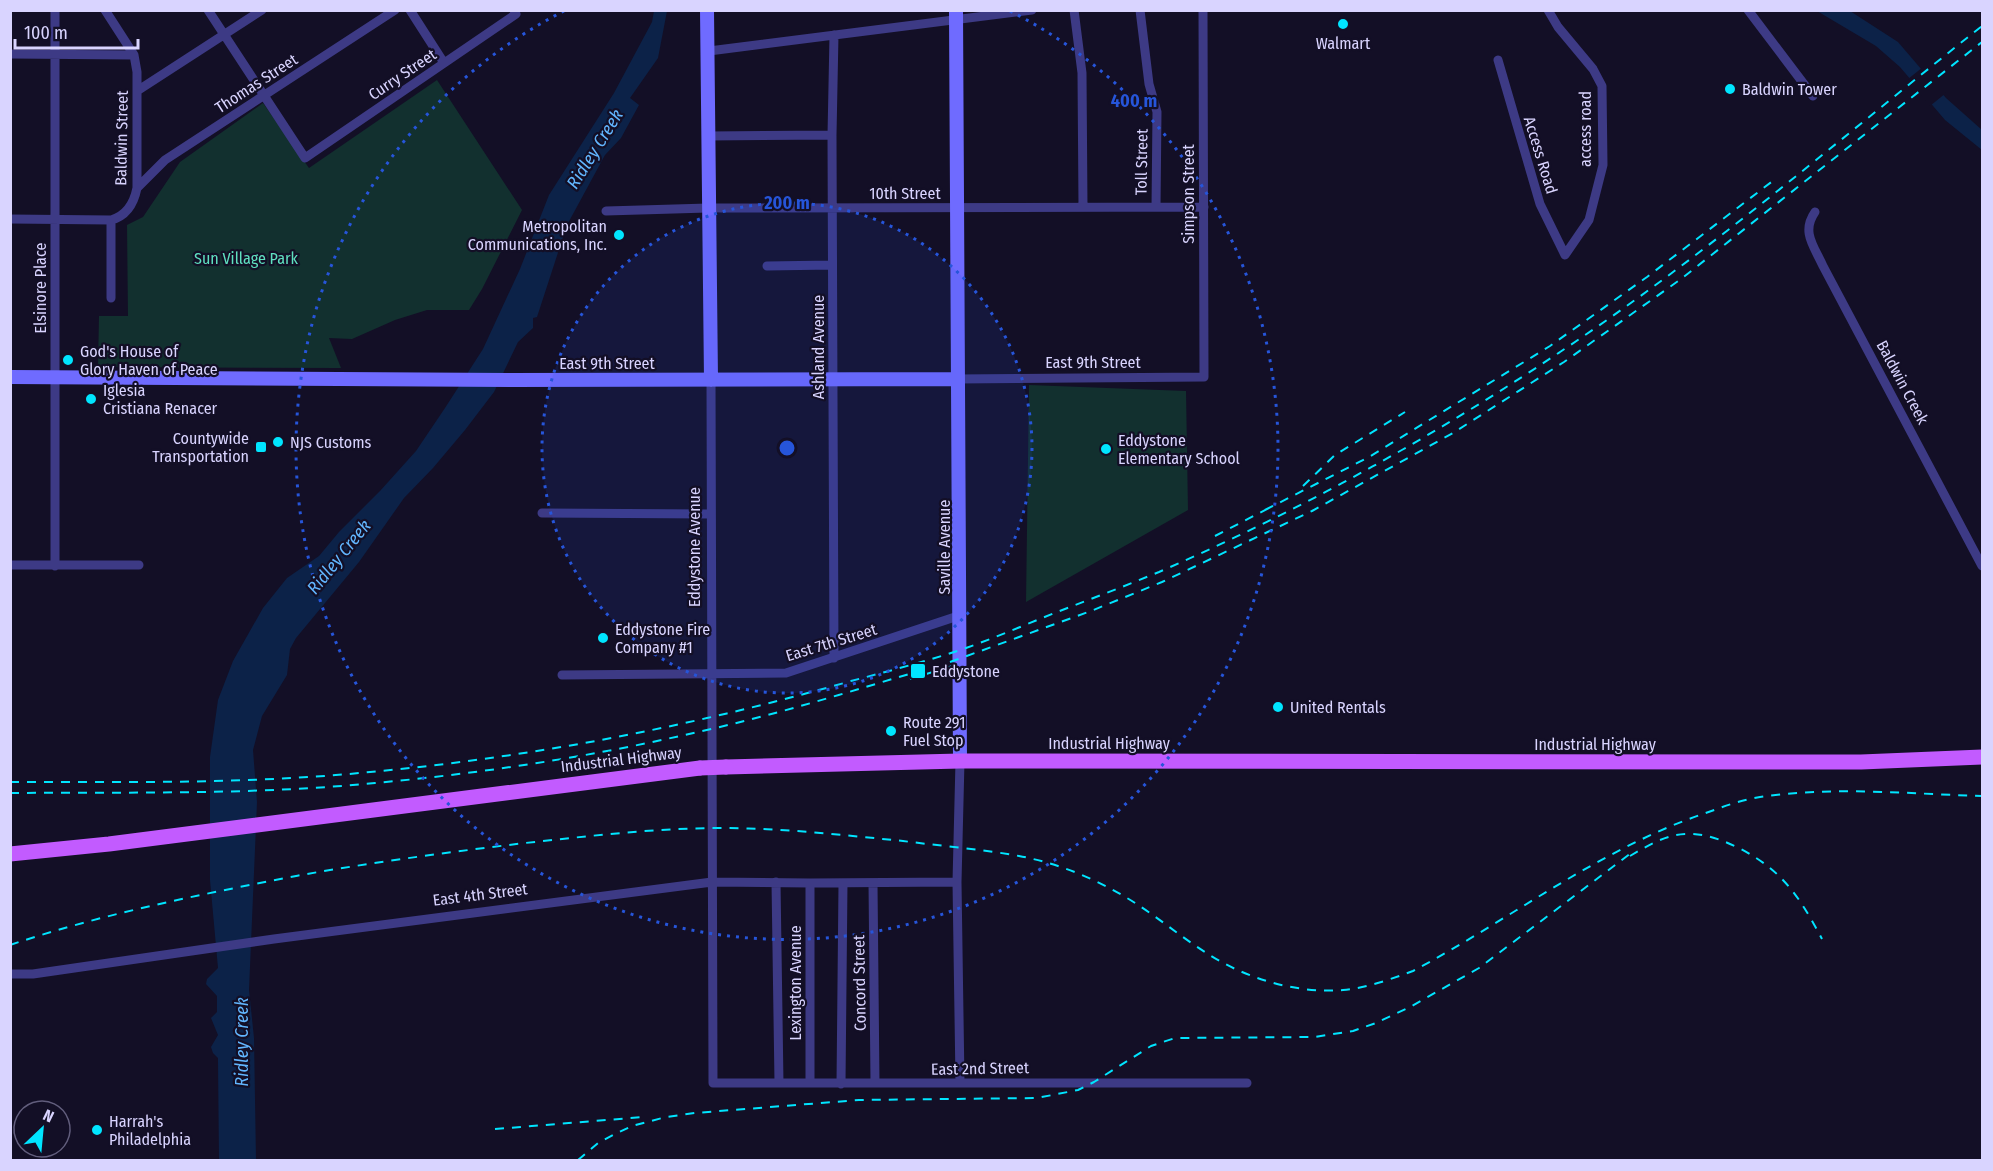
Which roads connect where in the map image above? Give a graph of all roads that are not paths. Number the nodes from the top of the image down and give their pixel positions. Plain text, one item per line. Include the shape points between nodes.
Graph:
1 (55, 10) edge
2 (105, 10) edge
3 (208, 10) edge
4 (262, 10) edge
5 (395, 10) edge
6 (410, 10) edge
7 (707, 10) edge
8 (1032, 10) edge
9 (1074, 10) edge
10 (1140, 10) edge
11 (1203, 10) edge
12 (1548, 10) edge
13 (1748, 10) edge
14 (515, 12) edge
15 (956, 15) edge
16 (834, 35) junction
17 (225, 36) junction
18 (709, 51) junction
19 (10, 54) edge
20 (55, 55) junction
21 (134, 55) junction
22 (1498, 60) dead end
23 (444, 63) junction
24 (137, 91) junction
25 (264, 96) junction
26 (1813, 96) dead end
27 (832, 135) junction
28 (708, 136) junction
29 (137, 188) junction
30 (1083, 207) junction
31 (1156, 207) junction
32 (1204, 207) junction
33 (708, 208) junction
34 (833, 208) junction
35 (956, 208) junction
36 (606, 211) dead end
37 (1815, 212) dead end
38 (10, 219) edge
39 (55, 219) junction
40 (111, 220) junction
41 (1565, 255) joint
42 (832, 265) junction
43 (767, 266) dead end
44 (111, 298) dead end
45 (10, 377) edge
46 (54, 377) junction
47 (1204, 377) joint
48 (834, 379) junction
49 (957, 379) junction
50 (711, 380) junction
51 (542, 513) dead end
52 (710, 514) junction
53 (139, 565) dead end
54 (10, 566) edge
55 (55, 566) junction
56 (1983, 566) edge
57 (961, 615) junction
58 (834, 658) junction
59 (711, 672) junction
60 (562, 675) dead end
61 (1983, 758) edge
62 (960, 761) junction
63 (10, 854) edge
64 (712, 882) junction
65 (776, 882) junction
66 (957, 882) junction
67 (810, 883) junction
68 (843, 883) junction
69 (873, 883) junction
70 (10, 974) edge
71 (713, 1083) joint
72 (779, 1083) junction
73 (810, 1083) junction
74 (875, 1083) junction
75 (960, 1083) junction
76 (1247, 1083) dead end
77 (842, 1084) junction

1 - 20 street, Elsinore Place
2 - 21 street, Baldwin Street
3 - 17 street
4 - 17 street
5 - 25 street, Thomas Street
6 - 23 street
7 - 18 street, Eddystone Avenue
8 - 15 street
9 - 30 street via 1082,73
10 - 31 street, Toll Street via 1149,84 1157,112
11 - 32 street, Simpson Street
12 - 41 street, access road via 1602,86 1603,165 1589,220
13 - 26 street
14 - 23 street, Curry Street
15 - 16 street
15 - 35 street, Saville Avenue
16 - 18 street
16 - 27 street, Ashland Avenue
17 - 24 street
17 - 25 street
18 - 28 street, Eddystone Avenue
19 - 20 street
20 - 21 street
20 - 39 street, Elsinore Place
21 - 24 street, Baldwin Street
22 - 41 street, Access Road via 1540,204
23 - 25 street, Curry Street via 305,158
24 - 29 street, Baldwin Street
25 - 29 street, Thomas Street via 165,160
27 - 28 street
27 - 34 street, Ashland Avenue
28 - 33 street, Eddystone Avenue
29 - 40 street, Baldwin Street via 128,209
30 - 31 street, 10th Street
30 - 35 street, 10th Street
31 - 32 street, 10th Street
32 - 47 street, Simpson Street
33 - 34 street, 10th Street
33 - 36 street, 10th Street
33 - 50 street, Eddystone Avenue
34 - 35 street, 10th Street
34 - 42 street, Ashland Avenue
35 - 49 street, Saville Avenue
37 - 56 street, Baldwin Creek via 1808,222 1808,233 1823,266
38 - 39 street
39 - 40 street
39 - 46 street, Elsinore Place
40 - 44 street
42 - 43 street
42 - 48 street, Ashland Avenue
45 - 46 street, East 9th Street
46 - 50 street, East 9th Street
46 - 55 street, Elsinore Place
47 - 49 street, East 9th Street
48 - 49 street, East 9th Street
48 - 50 street, East 9th Street
48 - 58 street, Ashland Avenue
49 - 57 street, Saville Avenue
50 - 52 street, Eddystone Avenue
51 - 52 street
52 - 59 street, Eddystone Avenue
53 - 55 street
54 - 55 street
57 - 58 street, East 7th Street
57 - 62 street, Saville Avenue
58 - 59 street, East 7th Street via 786,673
59 - 60 street, East 7th Street
59 - 64 street, Eddystone Avenue
61 - 62 main road, Industrial Highway via 1861,762
62 - 63 main road, Industrial Highway, bridge via 700,768
62 - 66 street, Saville Avenue
64 - 65 street, East 4th Street
64 - 70 street, East 4th Street
64 - 71 street, Eddystone Avenue
65 - 67 street, East 4th Street
65 - 72 street
66 - 69 street, East 4th Street
66 - 75 street, Saville Avenue
67 - 68 street, East 4th Street
67 - 73 street, Lexington Avenue
68 - 69 street, East 4th Street
68 - 77 street
69 - 74 street, Concord Street
71 - 72 street, East 2nd Street
72 - 73 street, East 2nd Street
73 - 77 street, East 2nd Street
74 - 75 street, East 2nd Street
74 - 77 street, East 2nd Street
75 - 76 street, East 2nd Street

